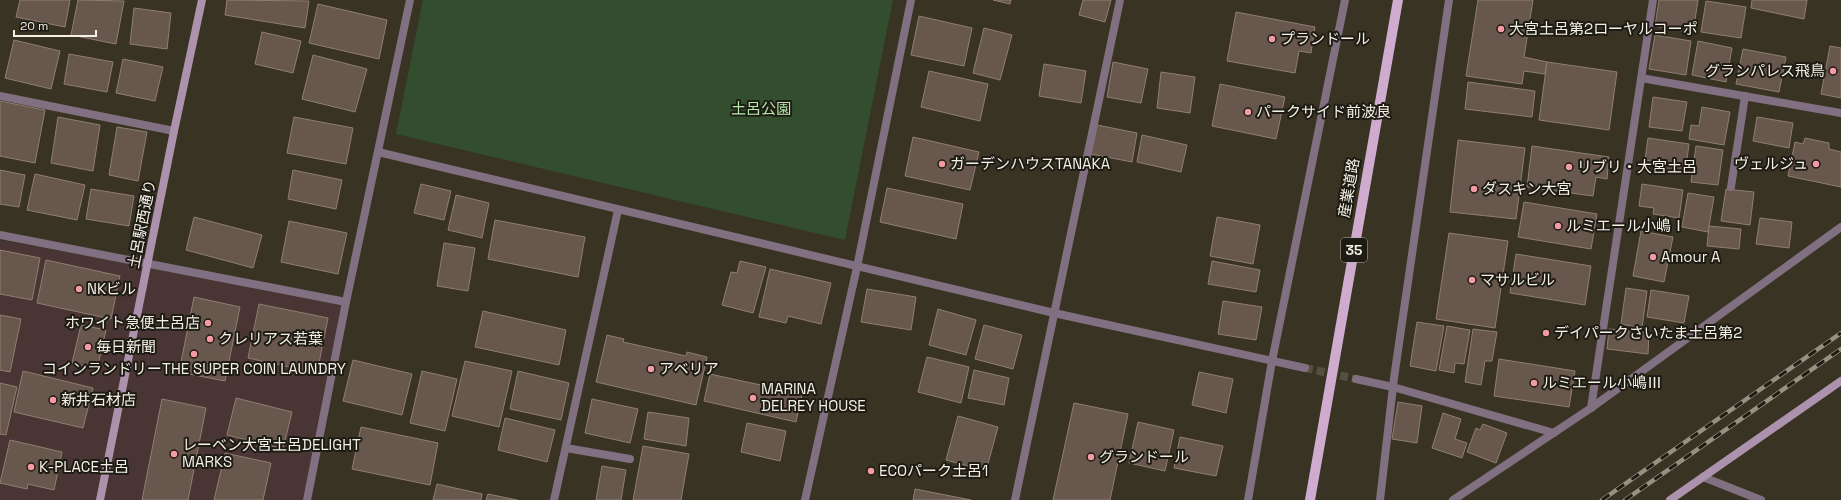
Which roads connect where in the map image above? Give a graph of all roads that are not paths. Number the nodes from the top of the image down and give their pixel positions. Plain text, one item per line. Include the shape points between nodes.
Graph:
1 (202, 0) edge
2 (410, 0) edge
3 (911, 0) edge
4 (1120, 0) edge
5 (1345, 0) edge
6 (1398, 0) edge
7 (1449, 0) edge
8 (1653, 0) edge
9 (1641, 78) junction
10 (0, 96) edge
11 (1745, 96) junction
12 (1841, 113) edge
13 (174, 131) junction
14 (378, 152) junction
15 (1731, 188) dead end
16 (618, 210) junction
17 (1841, 227) edge
18 (0, 234) edge
19 (148, 264) junction
20 (857, 266) junction
21 (346, 302) junction
22 (1054, 313) junction
23 (1272, 361) junction
24 (1305, 368) tunnel mouth
25 (1356, 379) tunnel mouth
26 (1841, 381) edge
27 (1393, 388) junction
28 (1591, 408) junction
29 (1554, 433) junction
30 (566, 448) junction
31 (630, 459) dead end
32 (1703, 477) junction
33 (100, 500) edge
34 (307, 500) edge
35 (554, 500) edge
36 (805, 500) edge
37 (1015, 500) edge
38 (1248, 500) edge
39 (1310, 500) edge
40 (1380, 500) edge
41 (1453, 500) edge
42 (1670, 500) edge
43 (1761, 500) edge

1 - 13 street, 土呂駅西通り
2 - 14 street
3 - 20 street
4 - 22 street
5 - 23 street
6 - 39 main road, 産業道路 / 35
7 - 27 street
8 - 9 street
9 - 11 street
9 - 28 street
10 - 13 street
11 - 12 street
11 - 15 street
13 - 19 street, 土呂駅西通り
14 - 16 street
14 - 21 street
16 - 20 street
16 - 30 street
17 - 28 street
18 - 19 street
19 - 21 street
19 - 33 street, 土呂駅西通り
20 - 22 street
20 - 36 street
21 - 34 street
22 - 23 street
22 - 37 street
23 - 24 street
23 - 38 street
25 - 27 street
26 - 32 street
27 - 29 street
27 - 40 street
28 - 29 street
29 - 41 street
30 - 31 street
30 - 35 street
32 - 42 street
32 - 43 street

